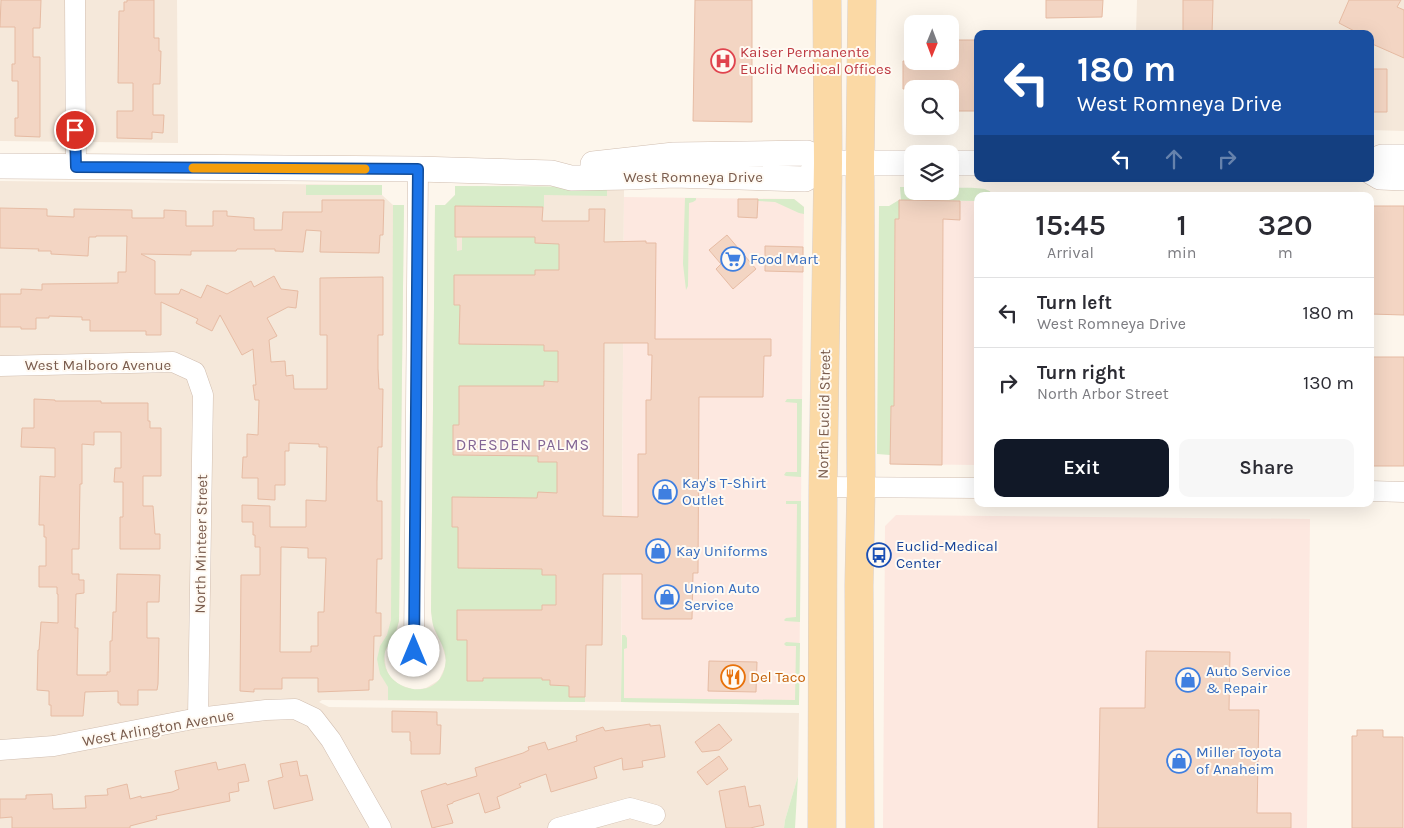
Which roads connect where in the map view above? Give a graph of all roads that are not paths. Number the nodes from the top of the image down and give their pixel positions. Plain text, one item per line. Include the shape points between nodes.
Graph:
1 (75, 0) edge
2 (828, 0) edge
3 (862, 0) edge
4 (1404, 157) edge
5 (1374, 160) edge
6 (828, 162) junction
7 (860, 162) junction
8 (904, 163) edge
9 (959, 163) edge
10 (974, 163) edge
11 (0, 166) edge
12 (76, 167) junction
13 (418, 169) junction
14 (1374, 173) edge
15 (1404, 178) edge
16 (0, 366) edge
17 (195, 372) joint
18 (823, 487) junction
19 (861, 487) junction
20 (974, 488) edge
21 (1374, 492) edge
22 (1404, 492) edge
23 (414, 651) dead end
24 (198, 718) junction
25 (0, 750) edge
26 (655, 815) dead end
27 (381, 828) edge
28 (558, 828) edge
29 (822, 828) edge
30 (860, 828) edge

1 - 12 street
2 - 6 main road, North Euclid Street
3 - 7 main road
4 - 5 street
6 - 7 street, West Romneya Drive
6 - 13 street, West Romneya Drive via 807,153 674,155 570,166 552,173
6 - 18 main road, North Euclid Street
7 - 8 street, West Romneya Drive
7 - 19 main road
9 - 10 street
11 - 12 street, West Romneya Drive
12 - 13 street, West Romneya Drive
13 - 23 street
14 - 15 street via 1380,177
16 - 17 street, West Malboro Avenue via 173,362
17 - 24 street, North Minteer Street via 202,395
18 - 19 street
18 - 29 main road, North Euclid Street
19 - 20 street
19 - 30 main road
21 - 22 street
24 - 25 street, West Arlington Avenue via 54,746
24 - 27 street, West Arlington Avenue via 266,710 295,710 314,718 331,740
26 - 28 street via 630,808

